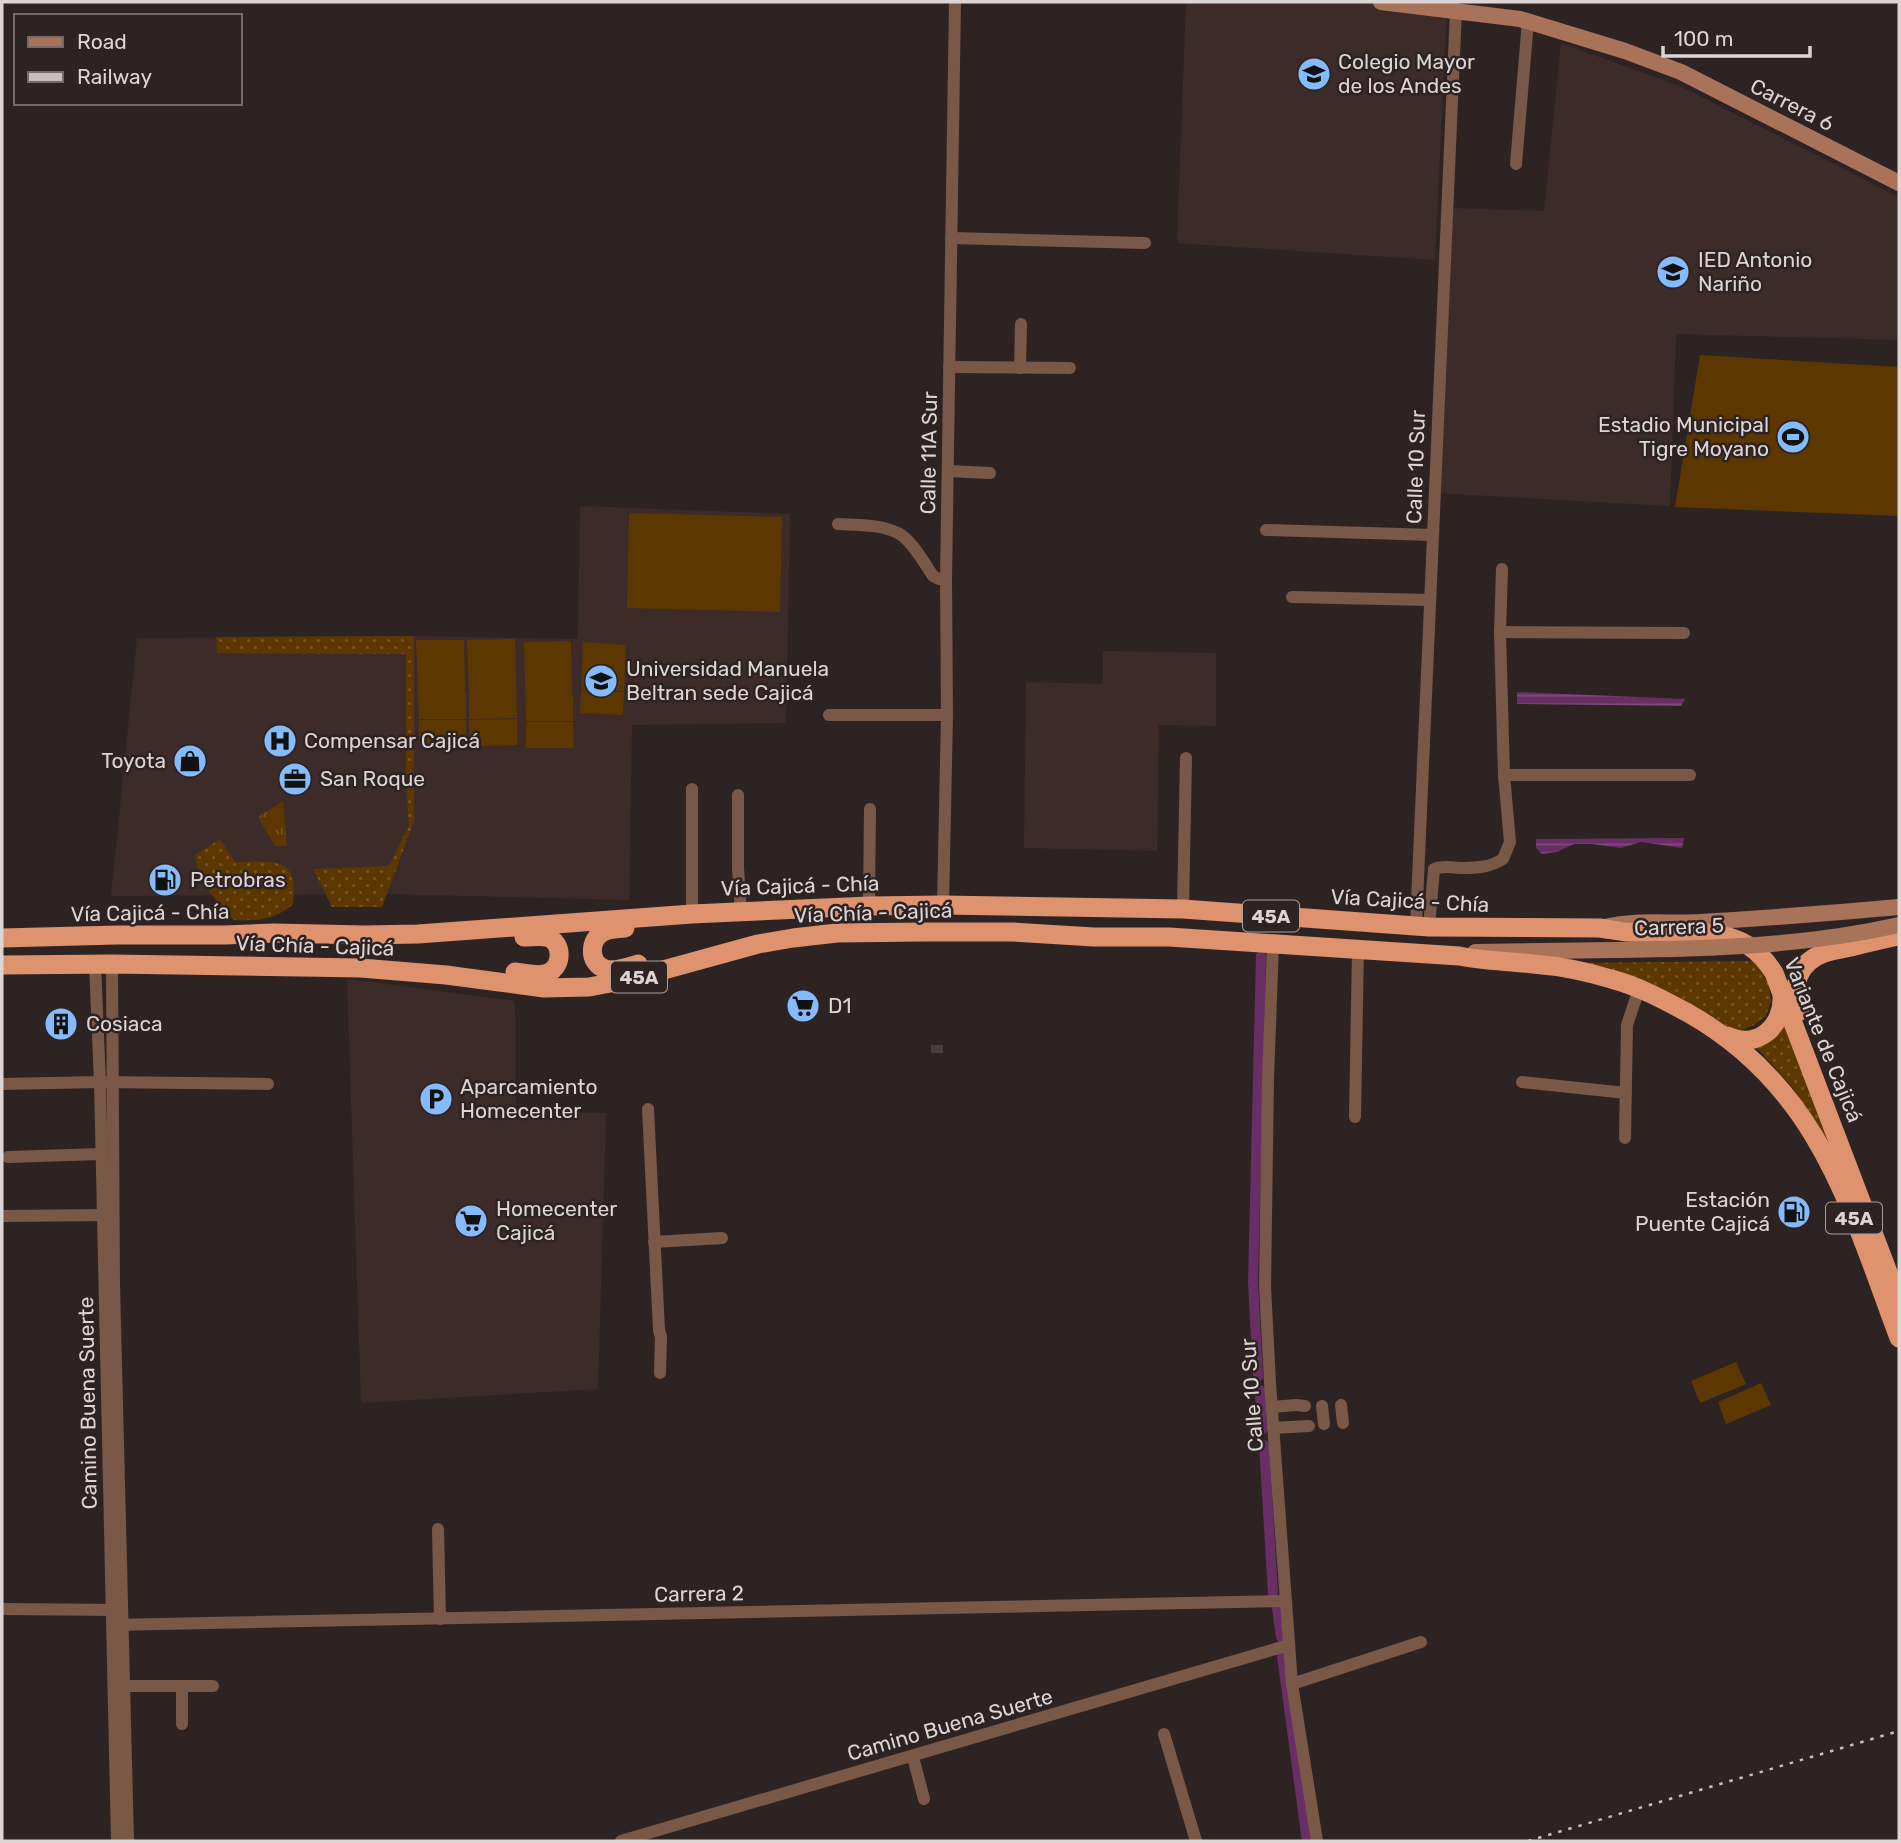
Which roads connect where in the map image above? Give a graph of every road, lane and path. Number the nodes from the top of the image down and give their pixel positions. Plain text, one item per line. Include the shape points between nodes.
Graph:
1 (955, 2) edge
2 (1381, 2) edge
3 (1456, 10) junction
4 (1528, 21) junction
5 (1516, 164) dead end
6 (1899, 183) edge
7 (951, 239) junction
8 (1145, 243) dead end
9 (1021, 324) dead end
10 (949, 367) junction
11 (1020, 368) junction
12 (1070, 368) dead end
13 (948, 471) junction
14 (990, 473) dead end
15 (838, 524) dead end
16 (1266, 530) dead end
17 (1433, 535) junction
18 (1502, 569) dead end
19 (946, 579) junction
20 (1292, 597) dead end
21 (1430, 600) junction
22 (1500, 632) junction
23 (1684, 633) dead end
24 (829, 715) dead end
25 (947, 715) junction
26 (1186, 758) dead end
27 (1504, 775) junction
28 (1690, 775) dead end
29 (692, 789) dead end
30 (738, 795) dead end
31 (870, 809) dead end
32 (943, 905) junction
33 (869, 906) junction
34 (1899, 907) edge
35 (1183, 909) junction
36 (741, 911) junction
37 (685, 914) junction
38 (1899, 925) edge
39 (1423, 927) junction
40 (1599, 928) junction
41 (335, 935) junction
42 (1899, 936) edge
43 (2, 938) edge
44 (1273, 944) junction
45 (1358, 949) junction
46 (719, 955) junction
47 (1459, 956) junction
48 (103, 964) junction
49 (2, 965) edge
50 (446, 975) junction
51 (1639, 989) junction
52 (1782, 990) junction
53 (1720, 1033) junction
54 (1522, 1082) dead end
55 (106, 1083) junction
56 (1817, 1083) junction
57 (2, 1084) edge
58 (268, 1084) dead end
59 (1626, 1093) junction
60 (648, 1109) dead end
61 (1355, 1117) dead end
62 (1625, 1138) dead end
63 (101, 1154) junction
64 (8, 1157) dead end
65 (108, 1215) junction
66 (2, 1216) edge
67 (722, 1238) dead end
68 (654, 1242) junction
69 (1899, 1301) edge
70 (1899, 1338) edge
71 (660, 1373) dead end
72 (1322, 1405) dead end
73 (1342, 1405) dead end
74 (1272, 1406) junction
75 (1343, 1423) dead end
76 (1324, 1424) dead end
77 (1273, 1428) junction
78 (438, 1529) dead end
79 (1286, 1601) junction
80 (2, 1609) edge
81 (117, 1610) junction
82 (440, 1619) junction
83 (118, 1626) junction
84 (1421, 1642) dead end
85 (1289, 1645) junction
86 (1292, 1684) junction
87 (119, 1686) junction
88 (213, 1686) dead end
89 (182, 1687) junction
90 (183, 1724) dead end
91 (1164, 1734) dead end
92 (914, 1757) junction
93 (121, 1784) junction
94 (924, 1798) dead end
95 (117, 1841) edge
96 (128, 1841) edge
97 (621, 1841) edge
98 (1196, 1841) edge
99 (1317, 1841) edge

1 - 7 street, Calle 11A Sur
2 - 3 main road, Carrera 6
3 - 4 main road, Carrera 6
3 - 17 street, Calle 10 Sur
4 - 5 street
4 - 6 main road, Carrera 6 via 1681,72
7 - 8 street
7 - 10 street, Calle 11A Sur
9 - 11 street
10 - 11 street
10 - 13 street, Calle 11A Sur
11 - 12 street
13 - 14 street
13 - 19 street, Calle 11A Sur
15 - 19 street via 870,525 899,533 933,576
16 - 17 street
17 - 21 street, Calle 10 Sur
18 - 22 street
19 - 25 street, Calle 11A Sur
20 - 21 street
21 - 39 street, Calle 10 Sur
22 - 23 street
22 - 27 street
24 - 25 street
25 - 32 street, Calle 11A Sur
26 - 35 street
27 - 28 street
27 - 39 street via 1510,842 1503,859 1490,867 1434,869
29 - 37 street
30 - 36 street
31 - 33 street
32 - 33 highway, Vía Cajicá - Chía / 45A
32 - 35 highway, Vía Cajicá - Chía / 45A
33 - 36 highway, Vía Cajicá - Chía / 45A
34 - 40 main road, Carrera 5 / 45A via 1698,922 1624,922
35 - 39 highway, Vía Cajicá - Chía / 45A
36 - 37 highway, Vía Cajicá - Chía / 45A
37 - 41 highway, Vía Cajicá - Chía / 45A via 418,934
37 - 46 highway via 666,924 602,932 595,939 592,955 605,969 695,950
38 - 47 main road, Carrera 5 / 45A, bridge via 1755,946 1477,951
39 - 40 highway, Vía Cajicá - Chía / 45A
40 - 52 highway, Variante de Cajicá / 45A via 1732,937 1764,957
41 - 43 highway, Vía Cajicá - Chía / 45A
41 - 50 highway via 353,945 548,937 559,951 559,961 547,974 473,966
42 - 56 highway via 1824,953 1800,973 1795,998 1814,1052
44 - 45 highway, Vía Chía - Cajicá / 45A
44 - 46 highway, Vía Chía - Cajicá / 45A via 1013,932 837,933 758,944
44 - 74 street, Calle 10 Sur via 1265,1286
45 - 47 highway, Vía Chía - Cajicá / 45A
45 - 61 street
46 - 50 highway, Vía Chía - Cajicá / 45A via 589,987 544,988
47 - 51 highway, Variante de Cajicá / 45A via 1559,967
48 - 49 highway, Vía Chía - Cajicá / 45A
48 - 50 highway, Vía Chía - Cajicá / 45A via 362,968
48 - 55 street, Camino Buena Suerte
51 - 53 highway, Variante de Cajicá / 45A
51 - 59 street via 1627,1025
52 - 53 highway via 1778,1022 1766,1034 1735,1040
52 - 56 highway, Variante de Cajicá / 45A
53 - 70 highway, Variante de Cajicá / 45A via 1778,1084 1822,1149 1851,1210
54 - 59 street
55 - 57 street
55 - 58 street
55 - 63 street, Camino Buena Suerte
55 - 65 street, Camino Buena Suerte
56 - 69 highway, Variante de Cajicá / 45A
59 - 62 street
60 - 68 street
63 - 64 street
63 - 65 street, Camino Buena Suerte
65 - 66 street
65 - 81 street, Camino Buena Suerte
67 - 68 street
68 - 71 street
72 - 76 street
73 - 75 street
74 - 77 street, Calle 10 Sur
74 - 77 street via 1300,1405 1304,1426
77 - 79 street, Calle 10 Sur
78 - 82 street
79 - 82 street, Carrera 2
79 - 85 street, Calle 10 Sur
80 - 81 street
81 - 83 street, Camino Buena Suerte
82 - 83 street, Carrera 2
83 - 87 street, Camino Buena Suerte
84 - 86 street
85 - 86 street, Calle 10 Sur
85 - 92 street, Camino Buena Suerte
86 - 99 street, Calle 10 Sur
87 - 89 street
87 - 93 street, Camino Buena Suerte
88 - 89 street
89 - 90 street
91 - 98 street
92 - 94 street
92 - 97 street, Camino Buena Suerte
93 - 95 street, Camino Buena Suerte
93 - 96 street, Camino Buena Suerte

